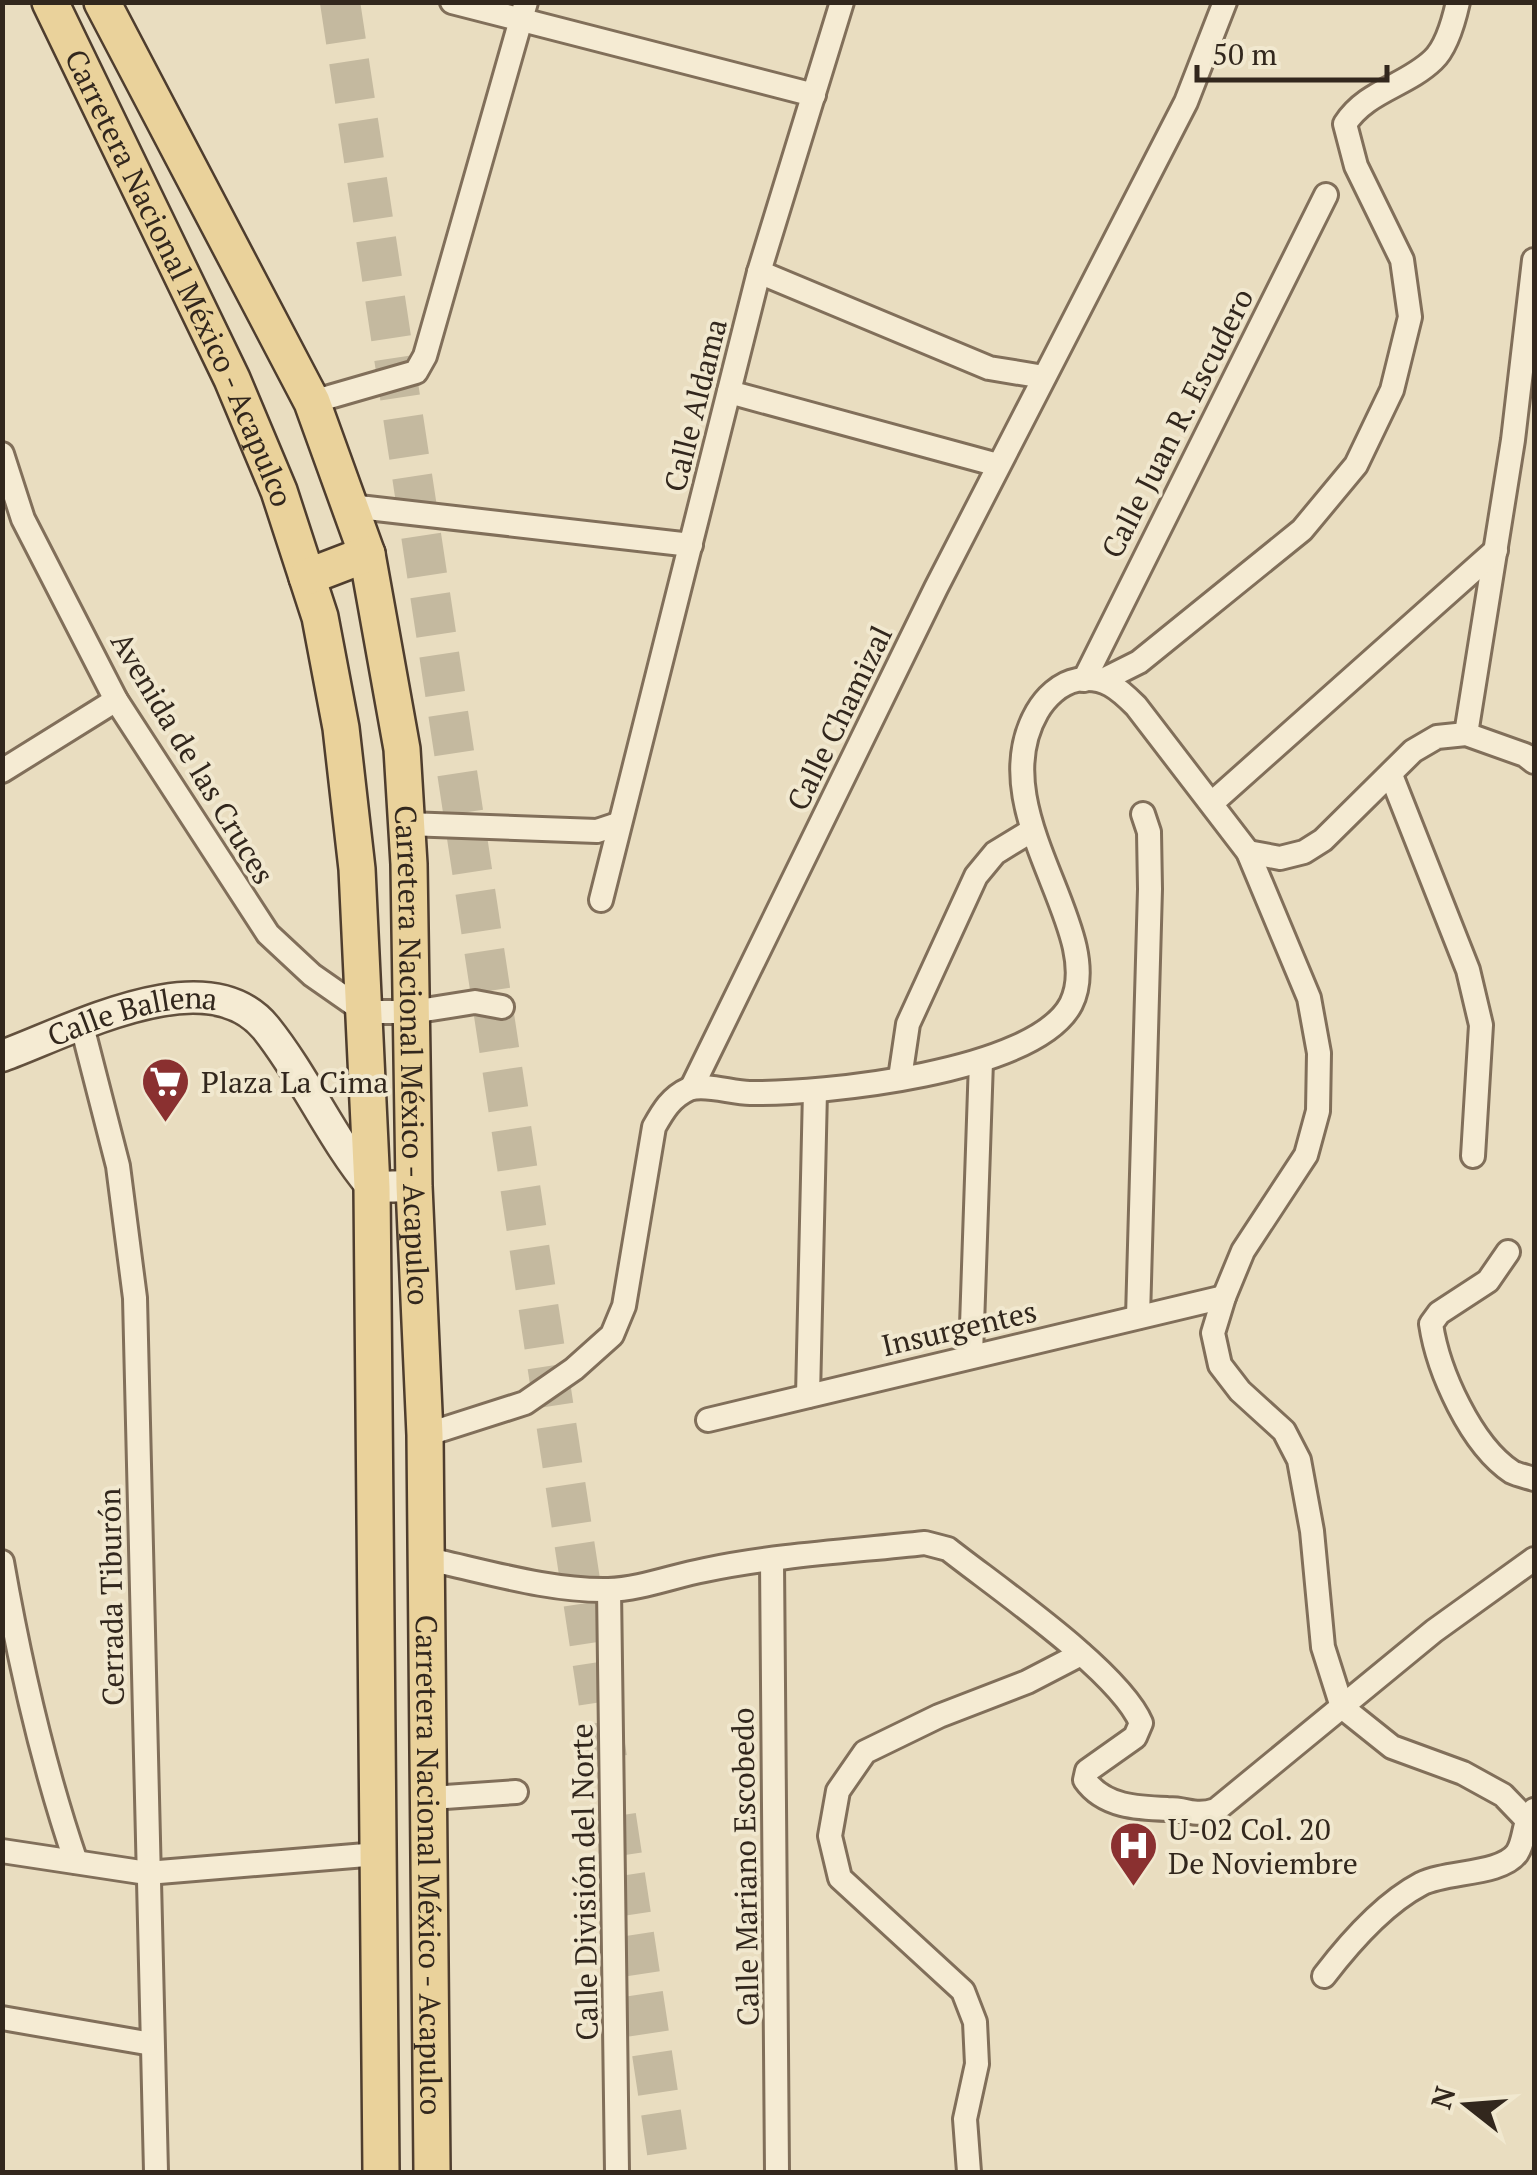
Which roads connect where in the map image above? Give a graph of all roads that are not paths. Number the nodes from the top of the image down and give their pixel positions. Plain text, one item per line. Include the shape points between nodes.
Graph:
1 (50, 2) edge
2 (102, 2) edge
3 (452, 2) edge
4 (842, 2) edge
5 (1225, 2) edge
6 (1458, 2) edge
7 (524, 12) edge
8 (814, 95) junction
9 (1326, 195) dead end
10 (1534, 260) edge
11 (759, 272) junction
12 (1044, 378) junction
13 (730, 392) junction
14 (312, 402) junction
15 (2, 454) edge
16 (998, 465) junction
17 (350, 506) junction
18 (691, 545) junction
19 (1496, 550) junction
20 (367, 554) junction
21 (307, 577) junction
22 (1094, 680) junction
23 (116, 700) junction
24 (1466, 734) junction
25 (1534, 762) edge
26 (2, 772) edge
27 (1391, 776) junction
28 (1212, 803) junction
29 (1143, 814) dead end
30 (407, 824) junction
31 (618, 824) junction
32 (1031, 830) junction
33 (1248, 852) junction
34 (601, 900) dead end
35 (502, 1006) dead end
36 (365, 1012) junction
37 (412, 1012) junction
38 (82, 1026) junction
39 (2, 1056) edge
40 (981, 1061) junction
41 (900, 1078) junction
42 (692, 1088) junction
43 (815, 1091) junction
44 (1473, 1156) dead end
45 (414, 1186) junction
46 (372, 1187) junction
47 (1508, 1252) dead end
48 (1224, 1297) junction
49 (1138, 1317) junction
50 (971, 1355) junction
51 (808, 1396) junction
52 (708, 1420) dead end
53 (425, 1435) junction
54 (1534, 1480) edge
55 (1534, 1558) edge
56 (426, 1559) junction
57 (772, 1560) junction
58 (2, 1562) edge
59 (609, 1590) junction
60 (1081, 1654) junction
61 (12, 1677) edge
62 (1342, 1707) junction
63 (516, 1792) dead end
64 (431, 1798) junction
65 (1530, 1814) edge
66 (2, 1851) edge
67 (378, 1854) junction
68 (76, 1862) junction
69 (146, 1872) junction
70 (1324, 1976) dead end
71 (2, 2018) edge
72 (152, 2044) junction
73 (156, 2172) edge
74 (380, 2172) edge
75 (432, 2172) edge
76 (617, 2172) edge
77 (777, 2172) edge
78 (970, 2172) edge

1 - 21 main road, Carretera Nacional México - Acapulco via 232,379
2 - 14 main road, Carretera Nacional México - Acapulco
3 - 7 street
4 - 8 street, Calle Aldama
5 - 12 street, Calle Chamizal via 1186,102
6 - 22 street via 1434,59 1356,107 1345,124 1356,166 1402,260 1410,317 1392,390 1356,465 1302,530 1139,662
7 - 8 street
7 - 14 street via 426,356 416,372
8 - 11 street, Calle Aldama
9 - 22 street, Calle Juan R. Escudero
10 - 19 street
11 - 12 street via 989,368
11 - 13 street, Calle Aldama
12 - 16 street, Calle Chamizal
13 - 16 street
13 - 18 street, Calle Aldama
14 - 17 main road, Carretera Nacional México - Acapulco
15 - 23 street, Avenida de las Cruces via 23,519
16 - 42 street, Calle Chamizal
17 - 18 street
17 - 20 main road, Carretera Nacional México - Acapulco
18 - 31 street, Calle Aldama
19 - 24 street
19 - 28 street
20 - 21 main road
20 - 30 main road, Carretera Nacional México - Acapulco via 390,666
21 - 36 main road, Carretera Nacional México - Acapulco via 342,728
22 - 28 street via 1116,687 1136,706
22 - 32 street via 1073,680 1045,698 1029,725 1022,761
23 - 26 street
23 - 36 street, Avenida de las Cruces via 268,934 312,976
24 - 25 street
24 - 27 street via 1437,737
27 - 33 street via 1304,852 1280,858
27 - 44 street via 1468,970 1481,1025
28 - 33 street
29 - 49 street via 1150,889
30 - 31 street via 597,831
30 - 37 main road, Carretera Nacional México - Acapulco
31 - 34 street, Calle Aldama
32 - 40 street via 1078,955 1079,979 1052,1027
32 - 41 street via 994,853 976,876 908,1024
33 - 48 street via 1309,998 1319,1052 1318,1110 1306,1155 1244,1251
35 - 37 street via 463,1002
36 - 37 street
36 - 46 main road, Carretera Nacional México - Acapulco
37 - 45 main road, Carretera Nacional México - Acapulco
38 - 39 street, Calle Ballena
38 - 46 street, Calle Ballena via 141,1002 214,997 238,1006 264,1025
38 - 69 street, Cerrada Tiburón via 118,1166 135,1298
40 - 41 street
40 - 50 street
41 - 43 street
42 - 43 street
42 - 53 street, Calle Chamizal via 669,1102 654,1127 624,1306 612,1335 525,1403
43 - 51 street
45 - 46 street
45 - 53 main road, Carretera Nacional México - Acapulco
46 - 67 main road, Carretera Nacional México - Acapulco
47 - 54 street via 1488,1282 1431,1324 1444,1375 1479,1438 1513,1472
48 - 49 street, Insurgentes
48 - 62 street via 1213,1333 1220,1366 1284,1431 1300,1460 1322,1647
49 - 50 street, Insurgentes
50 - 51 street, Insurgentes
51 - 52 street, Insurgentes
53 - 56 main road, Carretera Nacional México - Acapulco
55 - 62 street
56 - 59 street
56 - 64 main road, Carretera Nacional México - Acapulco
57 - 59 street
57 - 60 street via 925,1543 948,1549
57 - 77 street, Calle Mariano Escobedo
58 - 61 street
59 - 76 street, Calle División del Norte
60 - 62 street via 1135,1707 1142,1723 1136,1737 1087,1771 1085,1780 1126,1806 1198,1816 1216,1810
60 - 78 street via 865,1752 838,1791 830,1836 840,1878 963,1991 974,2022 976,2064 965,2118
61 - 68 street
62 - 65 street via 1392,1747 1463,1773
63 - 64 street
64 - 75 main road, Carretera Nacional México - Acapulco
65 - 70 street via 1517,1852 1498,1866 1423,1882 1385,1908
66 - 68 street
67 - 69 street
67 - 74 main road, Carretera Nacional México - Acapulco
68 - 69 street
69 - 72 street, Cerrada Tiburón
71 - 72 street
72 - 73 street, Cerrada Tiburón

